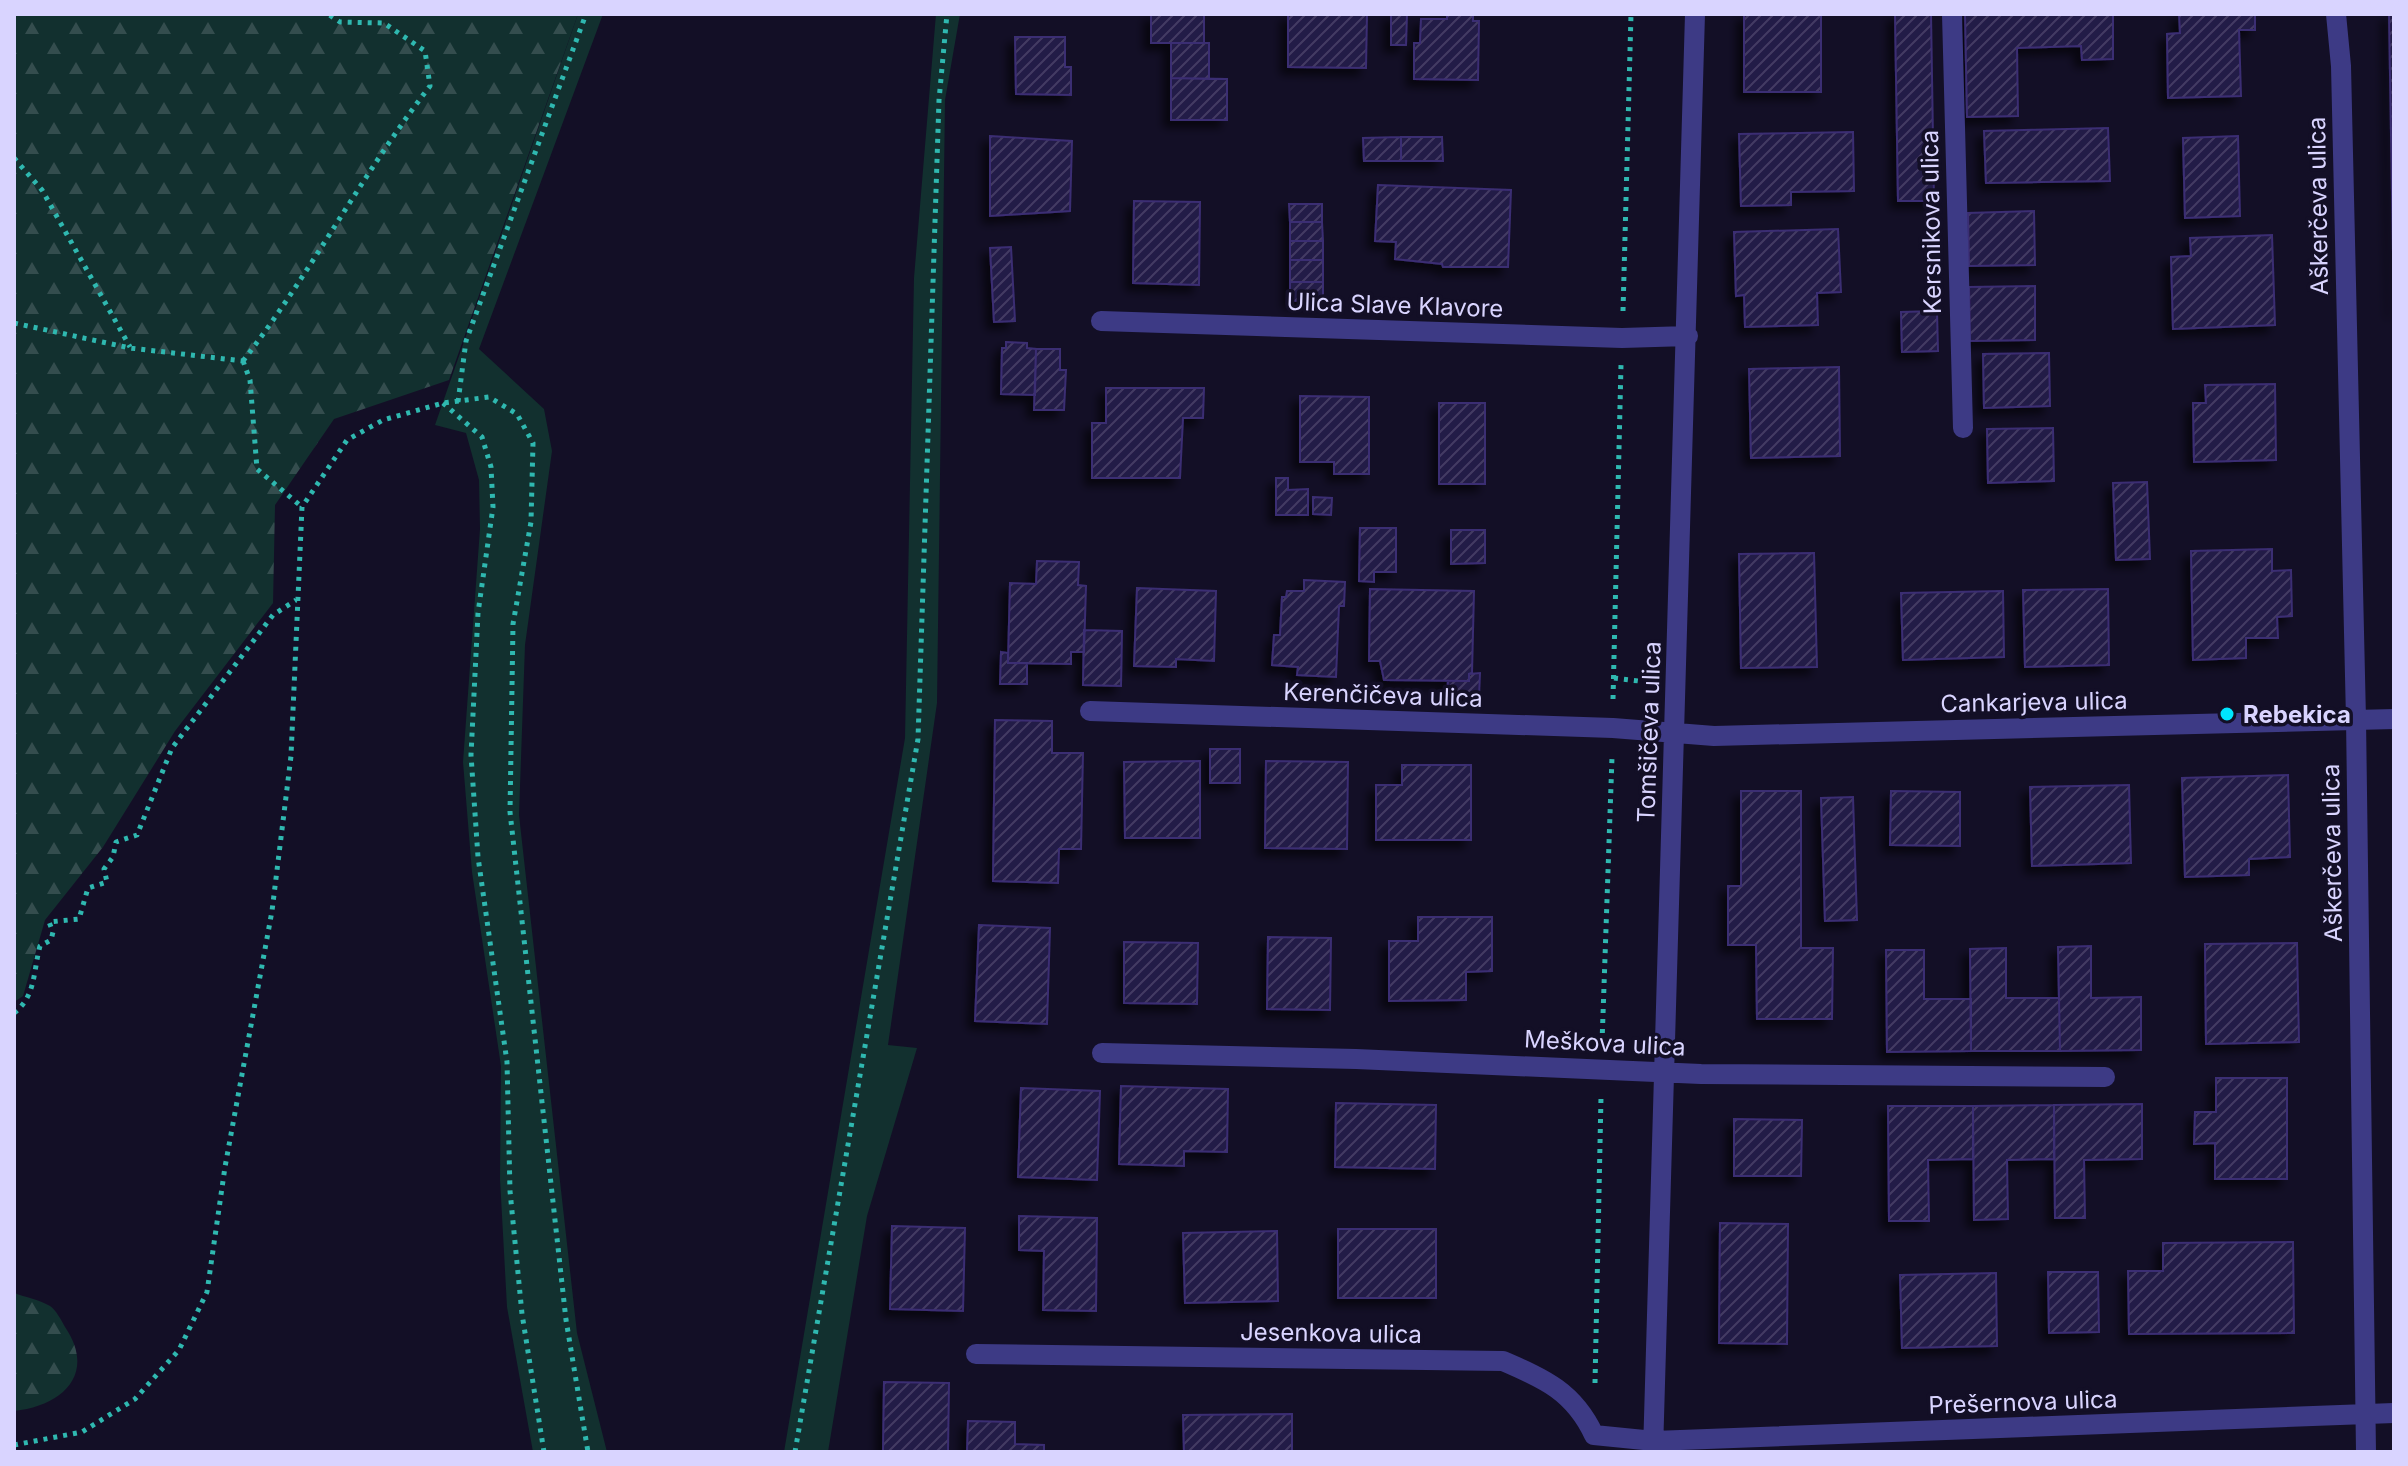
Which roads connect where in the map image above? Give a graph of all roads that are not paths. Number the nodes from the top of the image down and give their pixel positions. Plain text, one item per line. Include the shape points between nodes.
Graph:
1 (1695, 14) edge
2 (1952, 14) edge
3 (2336, 14) edge
4 (1101, 321) dead end
5 (1688, 336) junction
6 (1963, 428) dead end
7 (1090, 711) dead end
8 (2356, 719) junction
9 (2394, 719) edge
10 (1675, 734) junction
11 (1102, 1053) dead end
12 (1662, 1073) junction
13 (2105, 1077) dead end
14 (976, 1354) dead end
15 (2394, 1413) edge
16 (2365, 1415) junction
17 (1589, 1444) edge
18 (1654, 1447) edge
19 (2366, 1452) edge

1 - 5 street, Tomšičeva ulica
2 - 6 street, Kersnikova ulica
3 - 8 street, Aškerčeva ulica
4 - 5 street, Ulica Slave Klavore via 1606,338
5 - 10 street, Tomšičeva ulica
7 - 10 street, Kerenčičeva ulica
8 - 9 street, Cankarjeva ulica
8 - 10 street, Cankarjeva ulica
8 - 16 street, Aškerčeva ulica
10 - 12 street, Tomšičeva ulica
11 - 12 street, Meškova ulica
12 - 13 street, Meškova ulica
12 - 18 street, Tomšičeva ulica
14 - 17 street, Jesenkova ulica via 1503,1361 1546,1379 1583,1411
15 - 16 street, Prešernova ulica
16 - 18 street, Prešernova ulica
16 - 19 street, Aškerčeva ulica
17 - 18 street, Jesenkova ulica

